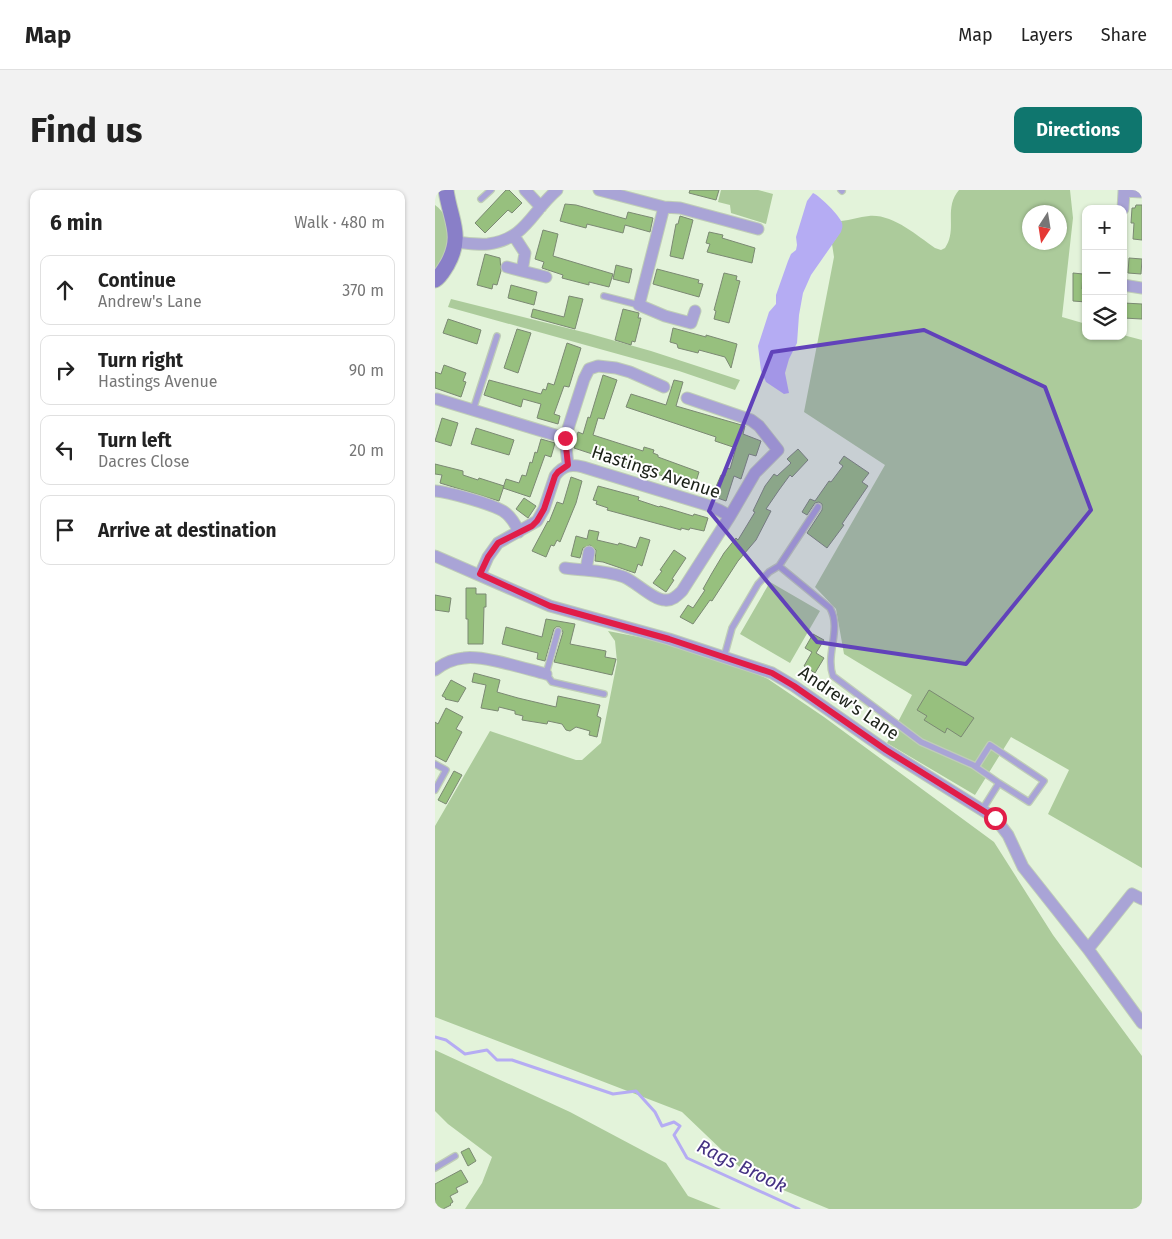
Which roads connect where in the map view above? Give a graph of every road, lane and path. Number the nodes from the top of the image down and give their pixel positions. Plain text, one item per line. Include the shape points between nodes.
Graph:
1 (446, 190) edge
2 (491, 190) edge
3 (525, 190) edge
4 (557, 190) edge
5 (599, 190) edge
6 (1119, 191) edge
7 (613, 192) edge
8 (1142, 192) edge
9 (435, 197) edge
10 (481, 199) dead end
11 (1122, 205) edge
12 (541, 206) junction
13 (448, 207) junction
14 (664, 207) junction
15 (758, 229) dead end
16 (514, 236) junction
17 (456, 242) junction
18 (507, 267) dead end
19 (522, 271) junction
20 (546, 277) dead end
21 (437, 282) edge
22 (1127, 286) edge
23 (1142, 288) edge
24 (604, 296) dead end
25 (639, 305) junction
26 (695, 311) dead end
27 (497, 336) dead end
28 (664, 387) dead end
29 (687, 398) dead end
30 (437, 399) dead end
31 (473, 410) junction
32 (565, 438) junction
33 (568, 465) junction
34 (435, 491) edge
35 (818, 506) dead end
36 (730, 516) junction
37 (519, 532) junction
38 (589, 552) dead end
39 (435, 556) edge
40 (779, 566) junction
41 (565, 568) dead end
42 (586, 570) junction
43 (480, 574) junction
44 (558, 631) dead end
45 (724, 657) junction
46 (435, 670) edge
47 (546, 674) junction
48 (603, 694) dead end
49 (435, 764) edge
50 (976, 767) junction
51 (999, 783) junction
52 (435, 790) edge
53 (982, 810) junction
54 (1142, 899) edge
55 (1087, 949) junction
56 (1142, 1022) edge
57 (455, 1156) dead end
58 (435, 1168) edge

1 - 13 street
2 - 10 lane
3 - 12 street
4 - 12 street
5 - 7 street
6 - 8 street
6 - 11 street
7 - 14 street
9 - 13 street
12 - 16 street
13 - 17 street
14 - 15 street
14 - 25 street
16 - 17 street via 489,244
16 - 19 street via 525,253
17 - 21 street via 454,254
18 - 19 street
19 - 20 street
22 - 23 street
24 - 25 lane
25 - 26 street via 691,324
27 - 31 lane
28 - 32 street via 616,368 593,367 583,379
29 - 36 street, Hastings Avenue via 751,420 778,450 755,473
30 - 31 street
31 - 32 street
32 - 33 street
33 - 36 street, Hastings Avenue via 697,502
33 - 37 street, Hastings Avenue via 555,476 537,521
34 - 37 street via 502,510 515,522
35 - 40 lane
36 - 42 street, Hastings Avenue via 687,584 672,599 657,598 616,574
37 - 43 street, Hastings Avenue via 492,549
38 - 42 street
39 - 43 street, Andrew's Lane
40 - 45 lane via 758,584 732,628
40 - 50 lane via 833,612 833,676 921,742
41 - 42 street, Hastings Avenue
43 - 45 street, Andrew's Lane via 550,606
44 - 47 lane
45 - 53 street, Andrew's Lane via 772,673
46 - 47 street via 445,663 475,657
47 - 48 lane via 552,682
49 - 52 lane via 446,770
50 - 51 lane
50 - 51 lane via 990,745 1044,781 1029,802
51 - 53 lane
53 - 55 street, Andrew's Lane via 995,818 1008,835 1023,867
54 - 55 street via 1132,894
55 - 56 street, Andrew's Lane
57 - 58 lane

